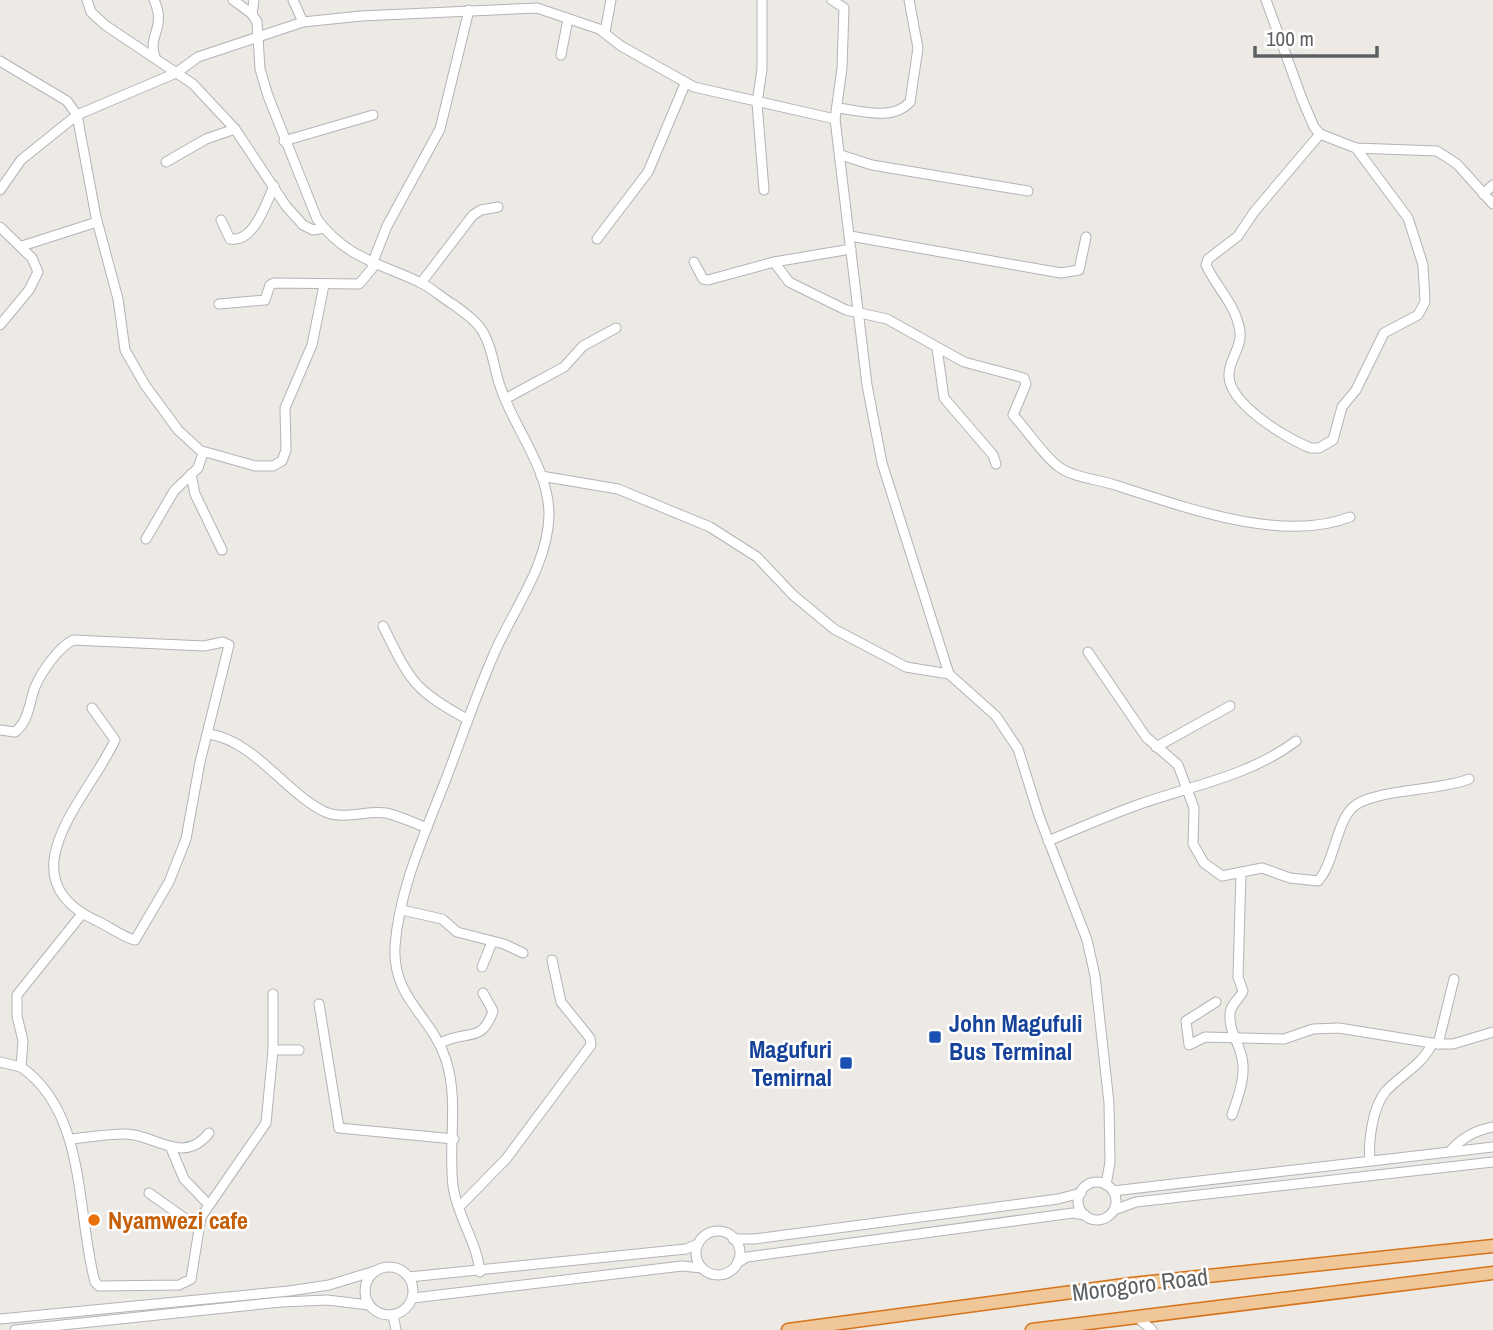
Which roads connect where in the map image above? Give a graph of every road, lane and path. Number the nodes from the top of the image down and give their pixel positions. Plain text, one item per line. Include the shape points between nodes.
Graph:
1 (87, 0) edge
2 (154, 0) edge
3 (233, 0) edge
4 (254, 0) edge
5 (293, 0) edge
6 (482, 0) edge
7 (611, 0) edge
8 (762, 0) edge
9 (832, 0) edge
10 (909, 0) edge
11 (1266, 0) edge
12 (537, 4) edge
13 (490, 8) junction
14 (469, 10) junction
15 (252, 14) junction
16 (568, 19) junction
17 (303, 22) junction
18 (605, 32) junction
19 (259, 39) junction
20 (561, 55) dead end
21 (155, 57) junction
22 (193, 60) junction
23 (0, 61) edge
24 (176, 73) junction
25 (194, 84) junction
26 (685, 84) junction
27 (757, 103) junction
28 (837, 108) junction
29 (373, 115) dead end
30 (78, 116) junction
31 (835, 119) junction
32 (235, 129) junction
33 (1320, 135) junction
34 (284, 141) junction
35 (1356, 148) junction
36 (841, 155) junction
37 (166, 162) dead end
38 (1493, 185) edge
39 (274, 186) junction
40 (0, 190) edge
41 (764, 190) dead end
42 (1028, 191) dead end
43 (1483, 194) junction
44 (1493, 204) edge
45 (498, 206) dead end
46 (221, 220) dead end
47 (97, 222) junction
48 (0, 227) edge
49 (324, 228) junction
50 (849, 236) junction
51 (1086, 237) dead end
52 (597, 239) dead end
53 (22, 246) junction
54 (851, 249) junction
55 (694, 262) dead end
56 (774, 262) junction
57 (374, 264) junction
58 (421, 282) junction
59 (324, 285) junction
60 (219, 304) dead end
61 (859, 315) junction
62 (0, 325) edge
63 (616, 328) dead end
64 (937, 348) junction
65 (505, 399) junction
66 (202, 451) junction
67 (996, 464) dead end
68 (191, 474) junction
69 (541, 476) junction
70 (1350, 517) dead end
71 (146, 538) dead end
72 (222, 550) dead end
73 (383, 626) dead end
74 (1088, 652) dead end
75 (949, 674) junction
76 (1230, 706) dead end
77 (92, 708) dead end
78 (467, 719) junction
79 (0, 730) edge
80 (209, 734) junction
81 (1296, 741) dead end
82 (1156, 747) junction
83 (1469, 779) dead end
84 (1188, 791) junction
85 (427, 828) junction
86 (1048, 841) junction
87 (1241, 872) junction
88 (402, 910) junction
89 (82, 914) junction
90 (492, 942) junction
91 (523, 953) dead end
92 (552, 960) dead end
93 (482, 967) dead end
94 (1454, 979) dead end
95 (483, 993) dead end
96 (273, 994) dead end
97 (1216, 1002) dead end
98 (318, 1003) dead end
99 (1493, 1032) edge
100 (1233, 1036) junction
101 (439, 1044) junction
102 (1435, 1044) junction
103 (273, 1050) junction
104 (299, 1050) dead end
105 (0, 1062) edge
106 (21, 1067) junction
107 (1232, 1115) dead end
108 (1493, 1127) edge
109 (209, 1133) dead end
110 (71, 1139) junction
111 (454, 1139) junction
112 (1493, 1147) edge
113 (171, 1149) junction
114 (1451, 1150) junction
115 (1370, 1160) junction
116 (1493, 1161) edge
117 (1109, 1188) junction
118 (149, 1193) dead end
119 (1080, 1193) junction
120 (209, 1205) junction
121 (458, 1207) junction
122 (1114, 1210) junction
123 (1085, 1215) junction
124 (197, 1227) junction
125 (733, 1239) junction
126 (698, 1244) junction
127 (1493, 1246) edge
128 (737, 1263) junction
129 (702, 1268) junction
130 (374, 1271) junction
131 (480, 1272) junction
132 (1493, 1273) edge
133 (409, 1277) junction
134 (413, 1298) junction
135 (369, 1305) junction
136 (393, 1315) junction
137 (1137, 1317) junction
138 (0, 1319) edge
139 (15, 1330) edge
140 (396, 1330) edge
141 (788, 1330) edge
142 (1032, 1330) edge
143 (1152, 1330) edge

1 - 21 street via 91,12 105,25
2 - 21 street via 160,23 152,45
3 - 15 street
4 - 15 street
5 - 17 street
6 - 13 street
7 - 18 street
8 - 27 street
9 - 28 street via 844,8
10 - 28 street via 918,48 911,102 884,113
11 - 33 street
12 - 13 street
12 - 16 street
13 - 14 street
14 - 17 street
14 - 57 street via 440,129 392,216
15 - 19 street via 259,26
16 - 18 street
16 - 20 street
17 - 19 street
18 - 26 street
19 - 22 street
19 - 34 street via 260,69
21 - 24 street
22 - 24 street
22 - 25 street
23 - 30 street via 67,101
24 - 25 street
24 - 30 street
25 - 32 street
26 - 27 street
26 - 52 street via 648,172
27 - 31 street
27 - 41 street
28 - 31 street
29 - 34 street
30 - 40 street via 21,160
30 - 47 street
31 - 36 street
32 - 37 street
32 - 39 street
33 - 35 street
33 - 35 street via 1238,236 1206,265 1226,296 1239,329 1240,342 1228,372 1230,383 1261,419 1311,448 1333,440 1342,407 1356,390 1384,333 1418,315 1425,302 1423,265 1408,218
34 - 49 street
35 - 43 street via 1437,151 1457,164
36 - 42 street via 872,165
36 - 50 street
38 - 43 street
39 - 46 street via 243,237 230,239
39 - 49 street via 303,225 313,230
43 - 44 street
45 - 58 street via 473,215
47 - 53 street
47 - 66 street via 118,299 127,355 178,430
48 - 53 street
49 - 57 street
50 - 51 street via 1055,273 1079,270
50 - 54 street
53 - 62 street via 37,265 37,278
54 - 56 street
54 - 61 street
55 - 56 street via 708,280
56 - 61 street via 789,282
57 - 58 street
57 - 59 street via 359,284
58 - 65 street via 483,330
59 - 60 street via 274,283 265,300
59 - 66 street via 312,345 285,408 282,461 255,466
61 - 64 street via 887,319
61 - 75 street via 876,442
63 - 65 street via 583,346 564,367
64 - 67 street via 944,398
64 - 70 street via 964,362 1024,377 1026,384 1013,415 1049,458 1069,472 1180,508 1252,522 1321,523
65 - 69 street
66 - 68 street via 202,461
68 - 71 street via 174,491
68 - 72 street via 192,488
69 - 75 street via 618,489 710,527 757,557 834,629 906,667
69 - 78 street via 548,500 546,540
73 - 78 street via 406,673 430,698
74 - 82 street
75 - 86 street via 996,716 1013,738
76 - 82 street
77 - 89 street via 115,740 66,817 56,855 57,890
78 - 85 street
79 - 80 street via 15,732 23,724 39,679 73,640 204,646 226,642 230,648
80 - 85 street via 246,751 324,811 339,816 386,813
80 - 89 street via 187,839 136,940
81 - 84 street via 1271,760
82 - 84 street via 1178,765
83 - 87 street via 1371,799 1353,807 1318,881 1262,868
84 - 86 street via 1126,808
84 - 87 street via 1198,855 1222,876
85 - 88 street
86 - 117 street via 1076,906 1095,976 1109,1103
87 - 100 street via 1238,977 1243,991 1230,1011
88 - 90 street via 446,920 457,932
88 - 101 street via 395,949 398,977
89 - 106 street via 18,993
90 - 91 street
90 - 93 street
92 - 121 street via 561,1002 592,1045 506,1159
94 - 102 street
95 - 101 street via 493,1011 486,1028 477,1035 453,1036
96 - 103 street
97 - 100 street via 1188,1017 1189,1045 1205,1037
98 - 111 street via 339,1128
99 - 102 street
100 - 102 street via 1284,1039 1313,1029 1339,1028
100 - 107 street via 1243,1060
101 - 111 street via 452,1091
102 - 115 street via 1381,1099
103 - 104 street
103 - 120 street via 265,1128
105 - 106 street
106 - 110 street via 51,1101
108 - 114 street via 1460,1140
109 - 113 street via 200,1141
110 - 113 street via 130,1134
110 - 124 street via 87,1248 99,1286 186,1283 194,1265
111 - 121 street via 453,1187
112 - 114 street
113 - 120 street via 184,1180
114 - 115 street
115 - 117 street
116 - 122 street via 1136,1202
117 - 119 street via 1091,1184
117 - 122 street
118 - 124 street
119 - 123 street
119 - 125 street
120 - 124 street
121 - 131 street via 478,1255
122 - 123 street via 1103,1219
123 - 128 street via 761,1255
125 - 126 street via 714,1232
125 - 128 street
126 - 129 street
126 - 131 street
127 - 141 highway, Morogoro Road via 1132,1284
128 - 129 street via 721,1275
129 - 134 street via 561,1278
130 - 133 street via 390,1267
130 - 135 street via 365,1284
130 - 138 street via 289,1291
131 - 133 street
132 - 137 highway, Morogoro Road
133 - 134 street
134 - 136 street
135 - 136 street via 382,1315
135 - 139 street via 327,1300 281,1303
136 - 140 street
137 - 142 highway, Morogoro Road
137 - 143 street

